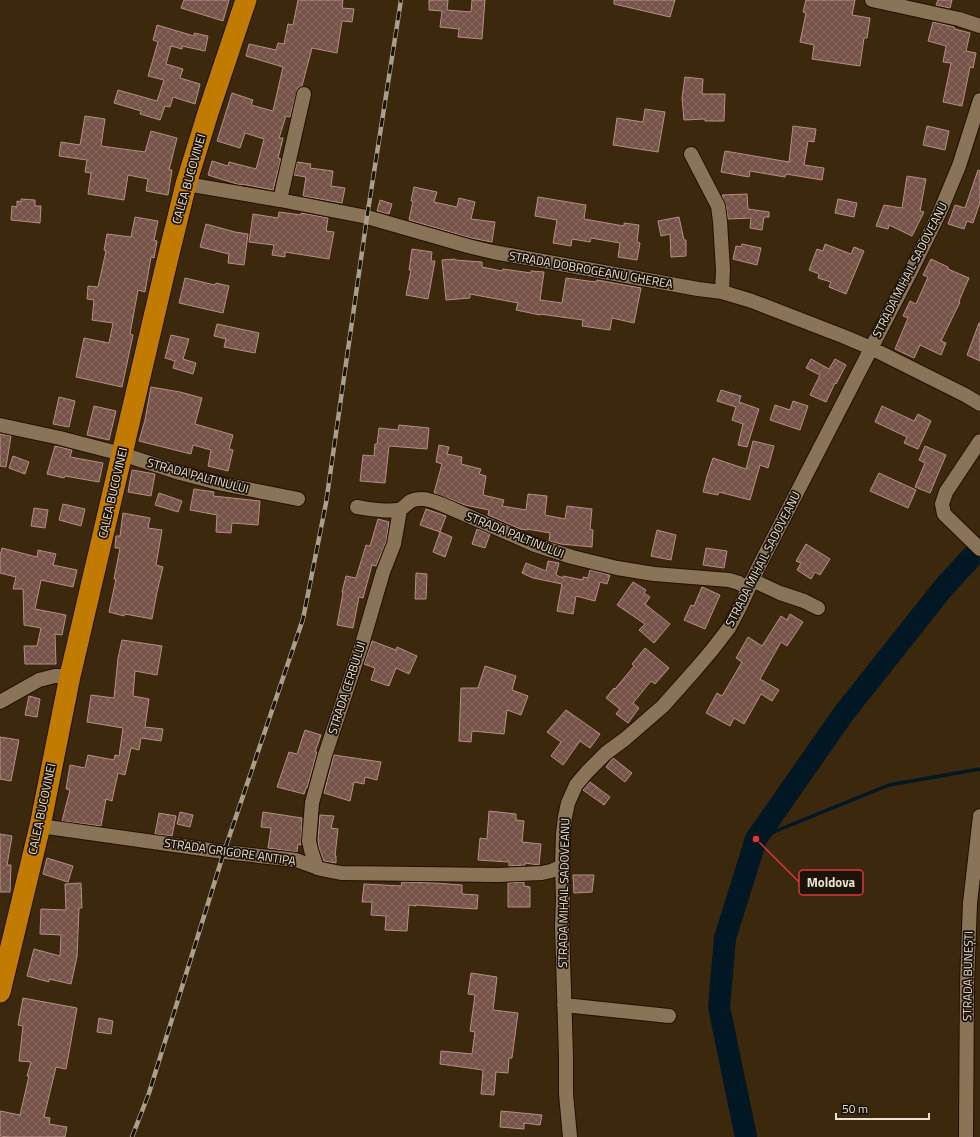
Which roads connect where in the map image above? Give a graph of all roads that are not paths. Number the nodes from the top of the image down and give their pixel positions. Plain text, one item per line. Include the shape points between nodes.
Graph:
1 (246, 0) edge
2 (872, 0) edge
3 (980, 26) edge
4 (304, 94) dead end
5 (980, 100) edge
6 (692, 154) dead end
7 (186, 184) junction
8 (280, 200) junction
9 (722, 292) junction
10 (871, 348) junction
11 (980, 404) edge
12 (0, 425) edge
13 (980, 441) edge
14 (122, 454) junction
15 (298, 499) dead end
16 (357, 507) dead end
17 (400, 510) junction
18 (980, 549) edge
19 (750, 584) junction
20 (818, 608) dead end
21 (70, 676) junction
22 (0, 702) edge
23 (980, 816) edge
24 (40, 826) junction
25 (562, 866) junction
26 (317, 868) junction
27 (0, 992) edge
28 (564, 1005) junction
29 (669, 1016) dead end
30 (973, 1064) edge
31 (570, 1137) edge
32 (966, 1137) edge

1 - 7 highway, CALEA BUCOVINEI
2 - 3 street
4 - 8 street
5 - 10 street, STRADA MIHAIL SADOVEANU via 959,166 942,207
6 - 9 street via 718,206 723,270
7 - 8 street, STRADA DOBROGEANU GHEREA
7 - 14 highway, CALEA BUCOVINEI
8 - 9 street, STRADA DOBROGEANU GHEREA via 367,217 493,252
9 - 10 street, STRADA DOBROGEANU GHEREA via 752,301
10 - 11 street, STRADA DOBROGEANU GHEREA
10 - 19 street, STRADA MIHAIL SADOVEANU
12 - 14 street, STRADA PALTINULUI
13 - 18 street via 946,492 942,504 944,514
14 - 15 street, STRADA PALTINULUI via 222,484
14 - 21 highway, CALEA BUCOVINEI
16 - 17 street
17 - 19 street, STRADA PALTINULUI via 412,501 426,499 535,545 572,557 654,574
17 - 26 street, STRADA CERBULUI via 394,544 325,755 312,803 309,840
19 - 20 street, STRADA PALTINULUI via 804,600
19 - 25 street, STRADA MIHAIL SADOVEANU via 729,628 695,670 663,706 606,753 576,785 565,816
21 - 22 street via 39,680
21 - 24 highway, CALEA BUCOVINEI
23 - 30 street, STRADA BUNEȘTI via 970,903 967,983
24 - 26 street, STRADA GRIGORE ANTIPA via 296,860
24 - 27 highway, CALEA BUCOVINEI
25 - 26 street, STRADA GRIGORE ANTIPA via 542,873 498,875 341,873
25 - 28 street, STRADA MIHAIL SADOVEANU
28 - 29 street
28 - 31 street, STRADA MIHAIL SADOVEANU via 566,1094
30 - 32 street, STRADA BUNEȘTI

